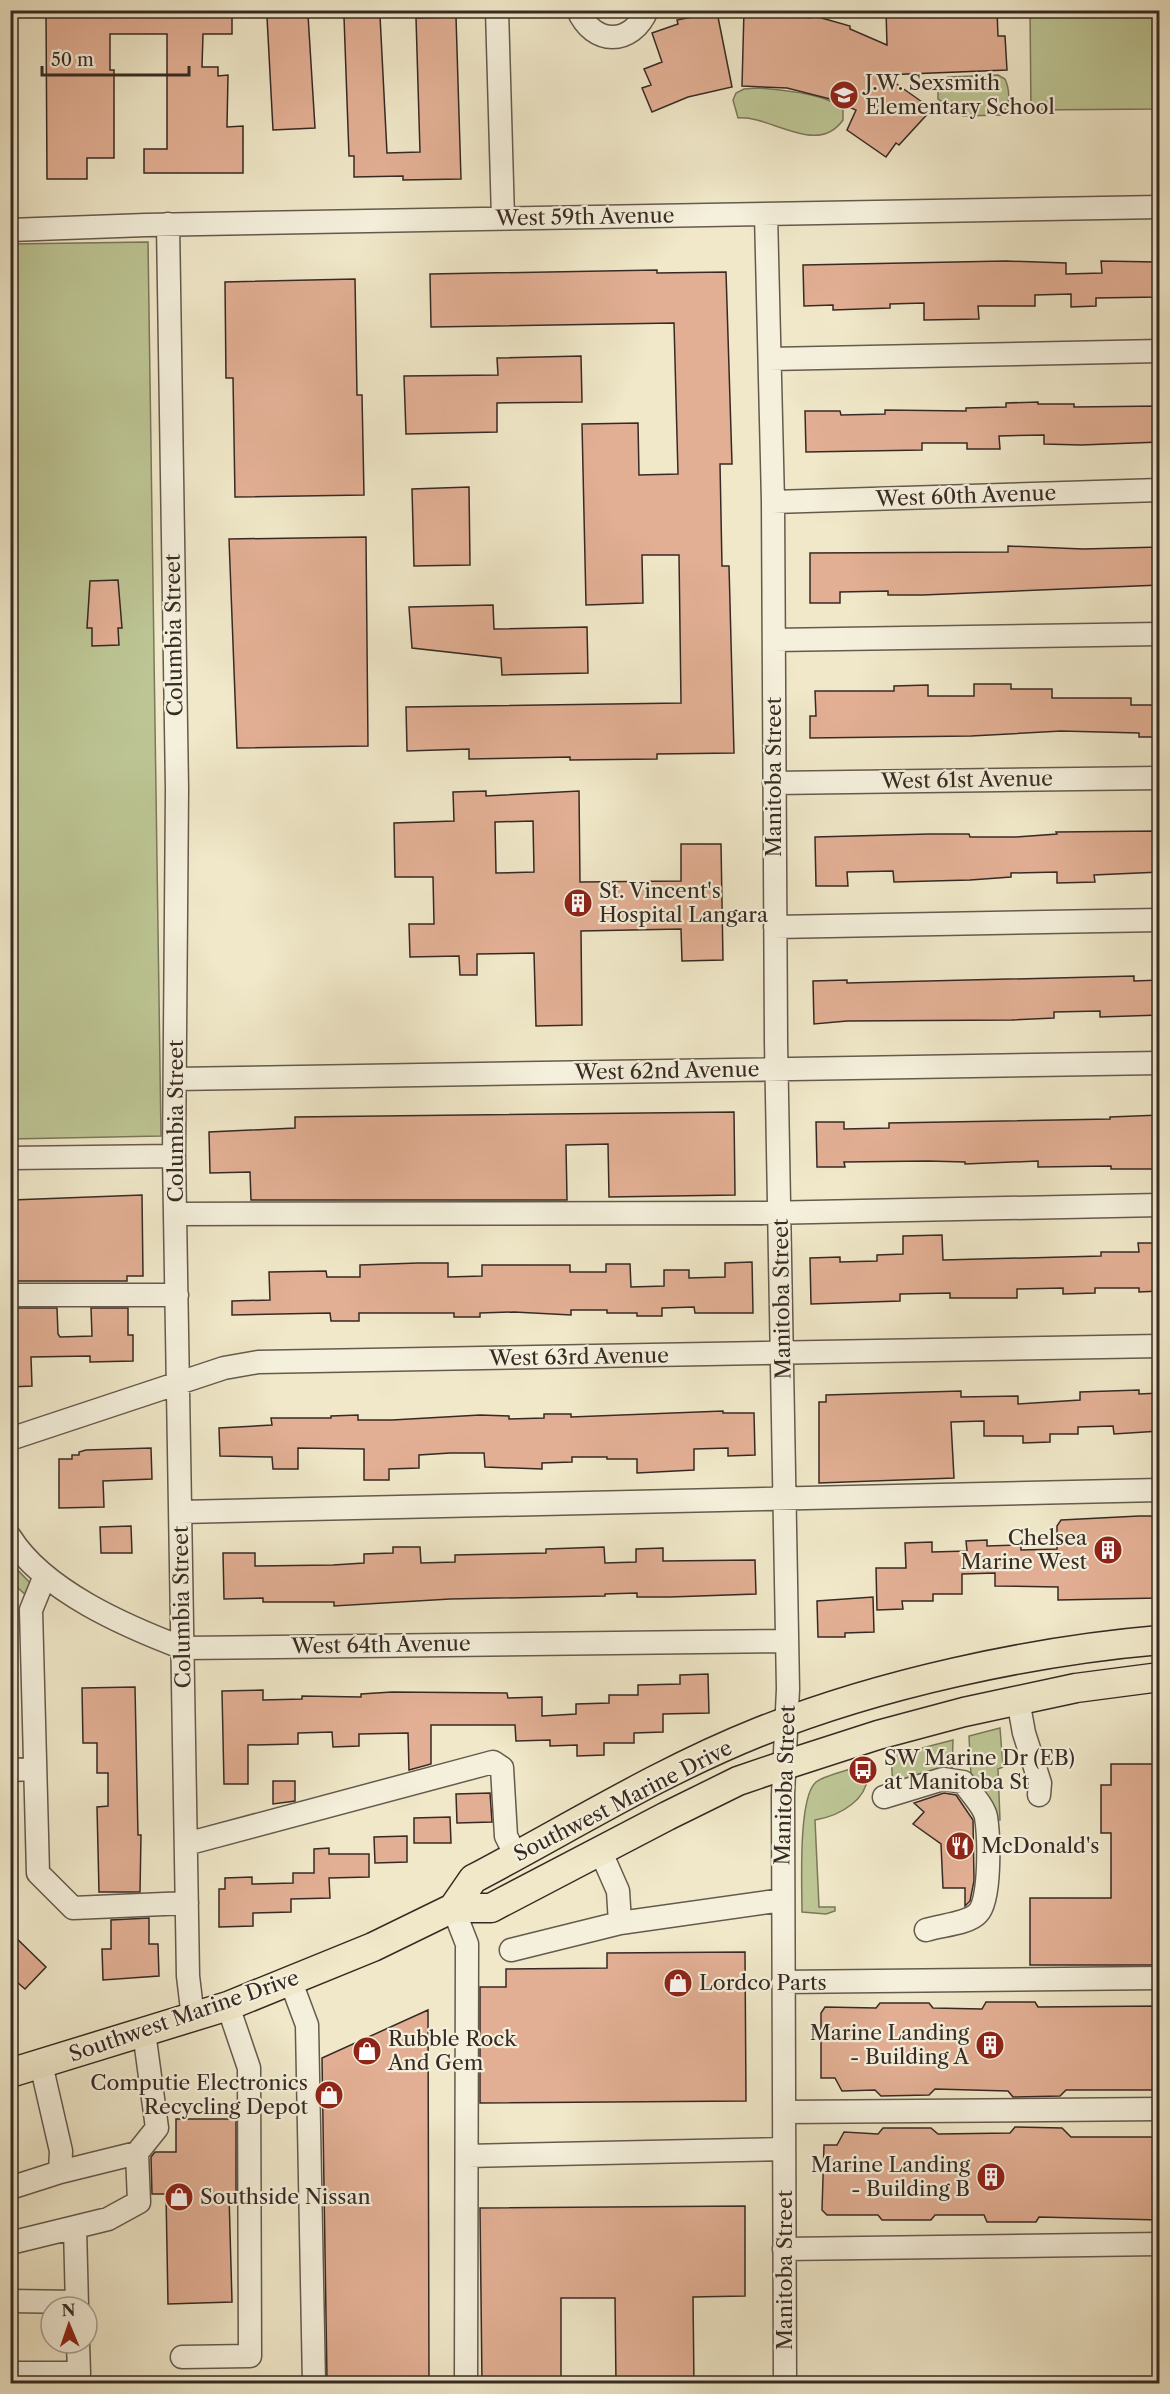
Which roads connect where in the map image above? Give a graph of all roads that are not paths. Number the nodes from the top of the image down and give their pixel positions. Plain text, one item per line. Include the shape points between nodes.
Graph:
1 (497, 10) edge
2 (578, 10) edge
3 (647, 10) edge
4 (1160, 207) edge
5 (766, 214) junction
6 (503, 218) junction
7 (168, 225) junction
8 (10, 230) edge
9 (1160, 351) edge
10 (770, 359) junction
11 (1160, 490) edge
12 (773, 502) junction
13 (1160, 634) edge
14 (774, 640) junction
15 (1160, 778) edge
16 (774, 783) junction
17 (1160, 920) edge
18 (775, 927) junction
19 (1160, 1063) edge
20 (777, 1069) junction
21 (176, 1079) junction
22 (174, 1156) junction
23 (10, 1158) edge
24 (1160, 1205) edge
25 (780, 1212) junction
26 (176, 1214) junction
27 (10, 1295) edge
28 (177, 1295) junction
29 (1160, 1346) edge
30 (782, 1353) junction
31 (178, 1383) junction
32 (10, 1439) edge
33 (1160, 1490) edge
34 (785, 1500) junction
35 (181, 1512) junction
36 (10, 1537) edge
37 (44, 1578) junction
38 (1160, 1640) edge
39 (787, 1641) junction
40 (183, 1648) junction
41 (1160, 1677) edge
42 (1018, 1700) junction
43 (788, 1722) junction
44 (785, 1765) junction
45 (35, 1769) junction
46 (10, 1770) edge
47 (1039, 1795) dead end
48 (884, 1797) dead end
49 (186, 1844) junction
50 (600, 1850) junction
51 (516, 1856) junction
52 (782, 1900) junction
53 (187, 1903) junction
54 (453, 1908) junction
55 (620, 1923) junction
56 (926, 1930) dead end
57 (511, 1950) dead end
58 (1160, 1978) edge
59 (291, 1982) junction
60 (783, 1982) junction
61 (228, 2006) junction
62 (193, 2018) junction
63 (144, 2032) junction
64 (41, 2064) junction
65 (10, 2073) edge
66 (1160, 2109) edge
67 (784, 2112) junction
68 (784, 2149) junction
69 (137, 2153) junction
70 (467, 2156) junction
71 (60, 2172) junction
72 (10, 2188) edge
73 (75, 2227) junction
74 (10, 2243) edge
75 (1160, 2244) edge
76 (784, 2249) junction
77 (77, 2295) edge
78 (10, 2301) edge
79 (39, 2302) edge
80 (78, 2355) edge
81 (182, 2357) dead end
82 (10, 2373) edge
83 (314, 2384) edge
84 (466, 2384) edge
85 (785, 2384) edge

1 - 6 street
2 - 3 street via 591,30 614,37 635,29
4 - 5 street, West 59th Avenue
5 - 6 street, West 59th Avenue
5 - 10 street, Manitoba Street
6 - 7 street, West 59th Avenue
7 - 8 street, West 59th Avenue
7 - 21 street, Columbia Street via 177,789
9 - 10 street
10 - 12 street, Manitoba Street
11 - 12 street, West 60th Avenue
12 - 14 street, Manitoba Street
13 - 14 street
14 - 16 street, Manitoba Street
15 - 16 street, West 61st Avenue
16 - 18 street, Manitoba Street
17 - 18 street
18 - 20 street, Manitoba Street
19 - 20 street, West 62nd Avenue
20 - 21 street, West 62nd Avenue
20 - 25 street, Manitoba Street
21 - 22 street, Columbia Street
22 - 23 street
22 - 26 street, Columbia Street
24 - 25 street
25 - 26 street
25 - 30 street, Manitoba Street
26 - 28 street, Columbia Street
27 - 28 street
28 - 31 street, Columbia Street
29 - 30 street, West 63rd Avenue
30 - 31 street, West 63rd Avenue via 258,1362
30 - 34 street, Manitoba Street
31 - 32 street, West 63rd Avenue
31 - 35 street, Columbia Street
33 - 34 street
34 - 35 street
34 - 39 street, Manitoba Street
35 - 40 street, Columbia Street
36 - 37 street, West 64th Avenue
37 - 40 street, West 64th Avenue via 152,1636
37 - 45 street via 31,1610
38 - 43 main road, Southwest Marine Drive via 1026,1658 898,1688
39 - 40 street, West 64th Avenue
39 - 43 street, Manitoba Street
40 - 49 street, Columbia Street
41 - 42 main road, Southwest Marine Drive
42 - 44 main road, Southwest Marine Drive via 878,1735
42 - 47 street via 1040,1784
43 - 44 street, Manitoba Street
43 - 51 main road, Southwest Marine Drive via 664,1775
44 - 50 main road, Southwest Marine Drive via 738,1781
44 - 52 street, Manitoba Street
45 - 46 street
45 - 53 street via 38,1873 73,1908
48 - 56 street via 943,1779 963,1782 986,1815 988,1894 979,1913 964,1922
49 - 51 street via 494,1762 502,1768 506,1836
49 - 53 street, Columbia Street
50 - 54 main road, Southwest Marine Drive via 491,1908
50 - 55 street via 618,1891
51 - 54 main road, Southwest Marine Drive via 473,1879
52 - 55 street
52 - 60 street, Manitoba Street
53 - 62 street, Columbia Street
54 - 59 main road, Southwest Marine Drive
54 - 70 street via 467,1944
55 - 57 street
58 - 60 street
59 - 61 main road, Southwest Marine Drive
59 - 83 street via 307,2025
60 - 67 street, Manitoba Street
61 - 62 main road, Southwest Marine Drive
61 - 81 street via 249,2068 249,2356
62 - 63 main road, Southwest Marine Drive
63 - 64 main road, Southwest Marine Drive
63 - 69 street via 157,2128
64 - 65 main road, Southwest Marine Drive
64 - 71 street via 61,2151
66 - 67 street
67 - 68 street, Manitoba Street
68 - 70 street
68 - 76 street, Manitoba Street
69 - 71 street
69 - 73 street via 139,2202 108,2220
70 - 84 street
71 - 72 street
73 - 74 street
73 - 77 street
75 - 76 street
76 - 85 street, Manitoba Street
78 - 79 street
80 - 82 street via 79,2373

